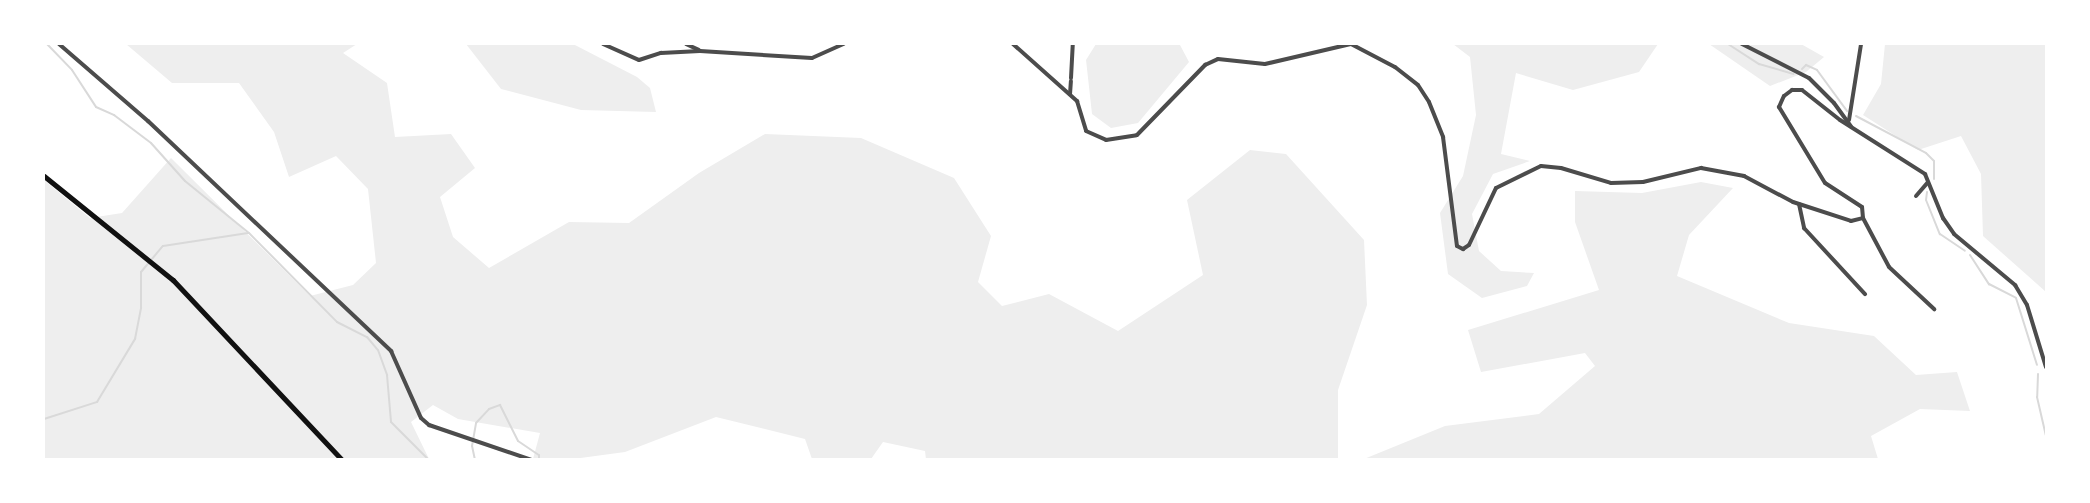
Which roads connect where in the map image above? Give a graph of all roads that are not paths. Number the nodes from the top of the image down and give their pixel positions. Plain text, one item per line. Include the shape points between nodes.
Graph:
1 (59, 44) edge
2 (603, 44) edge
3 (686, 44) edge
4 (844, 44) edge
5 (1013, 44) edge
6 (1073, 44) edge
7 (1742, 44) edge
8 (1861, 44) edge
9 (700, 51) junction
10 (1070, 95) junction
11 (1849, 121) junction
12 (1851, 127) junction
13 (44, 176) edge
14 (1928, 182) junction
15 (1916, 196) dead end
16 (1799, 204) junction
17 (1863, 218) junction
18 (1865, 294) dead end
19 (1934, 309) dead end
20 (2046, 367) edge
21 (342, 459) edge
22 (532, 459) edge

1 - 22 street via 148,121 391,351 421,418 429,425
2 - 9 street via 639,60 661,53
3 - 9 street
4 - 9 street via 825,54 801,58
5 - 10 street
6 - 10 street
7 - 11 street via 1809,78
8 - 11 street
10 - 16 street via 1077,101 1086,131 1096,138 1137,135 1205,65 1218,60 1265,64 1351,44 1395,67 1418,85 1430,102 1443,137 1457,246 1463,249 1469,245 1496,188 1542,166 1611,183 1643,182 1701,168 1744,176
11 - 12 street
12 - 14 street via 1911,162
12 - 17 street via 1802,90 1792,90 1779,107 1825,183 1862,207
13 - 21 main road via 173,280
14 - 15 street
14 - 20 street via 1954,234 2015,285 2027,305
16 - 17 street via 1851,221
16 - 18 street via 1804,228
17 - 19 street via 1889,267

